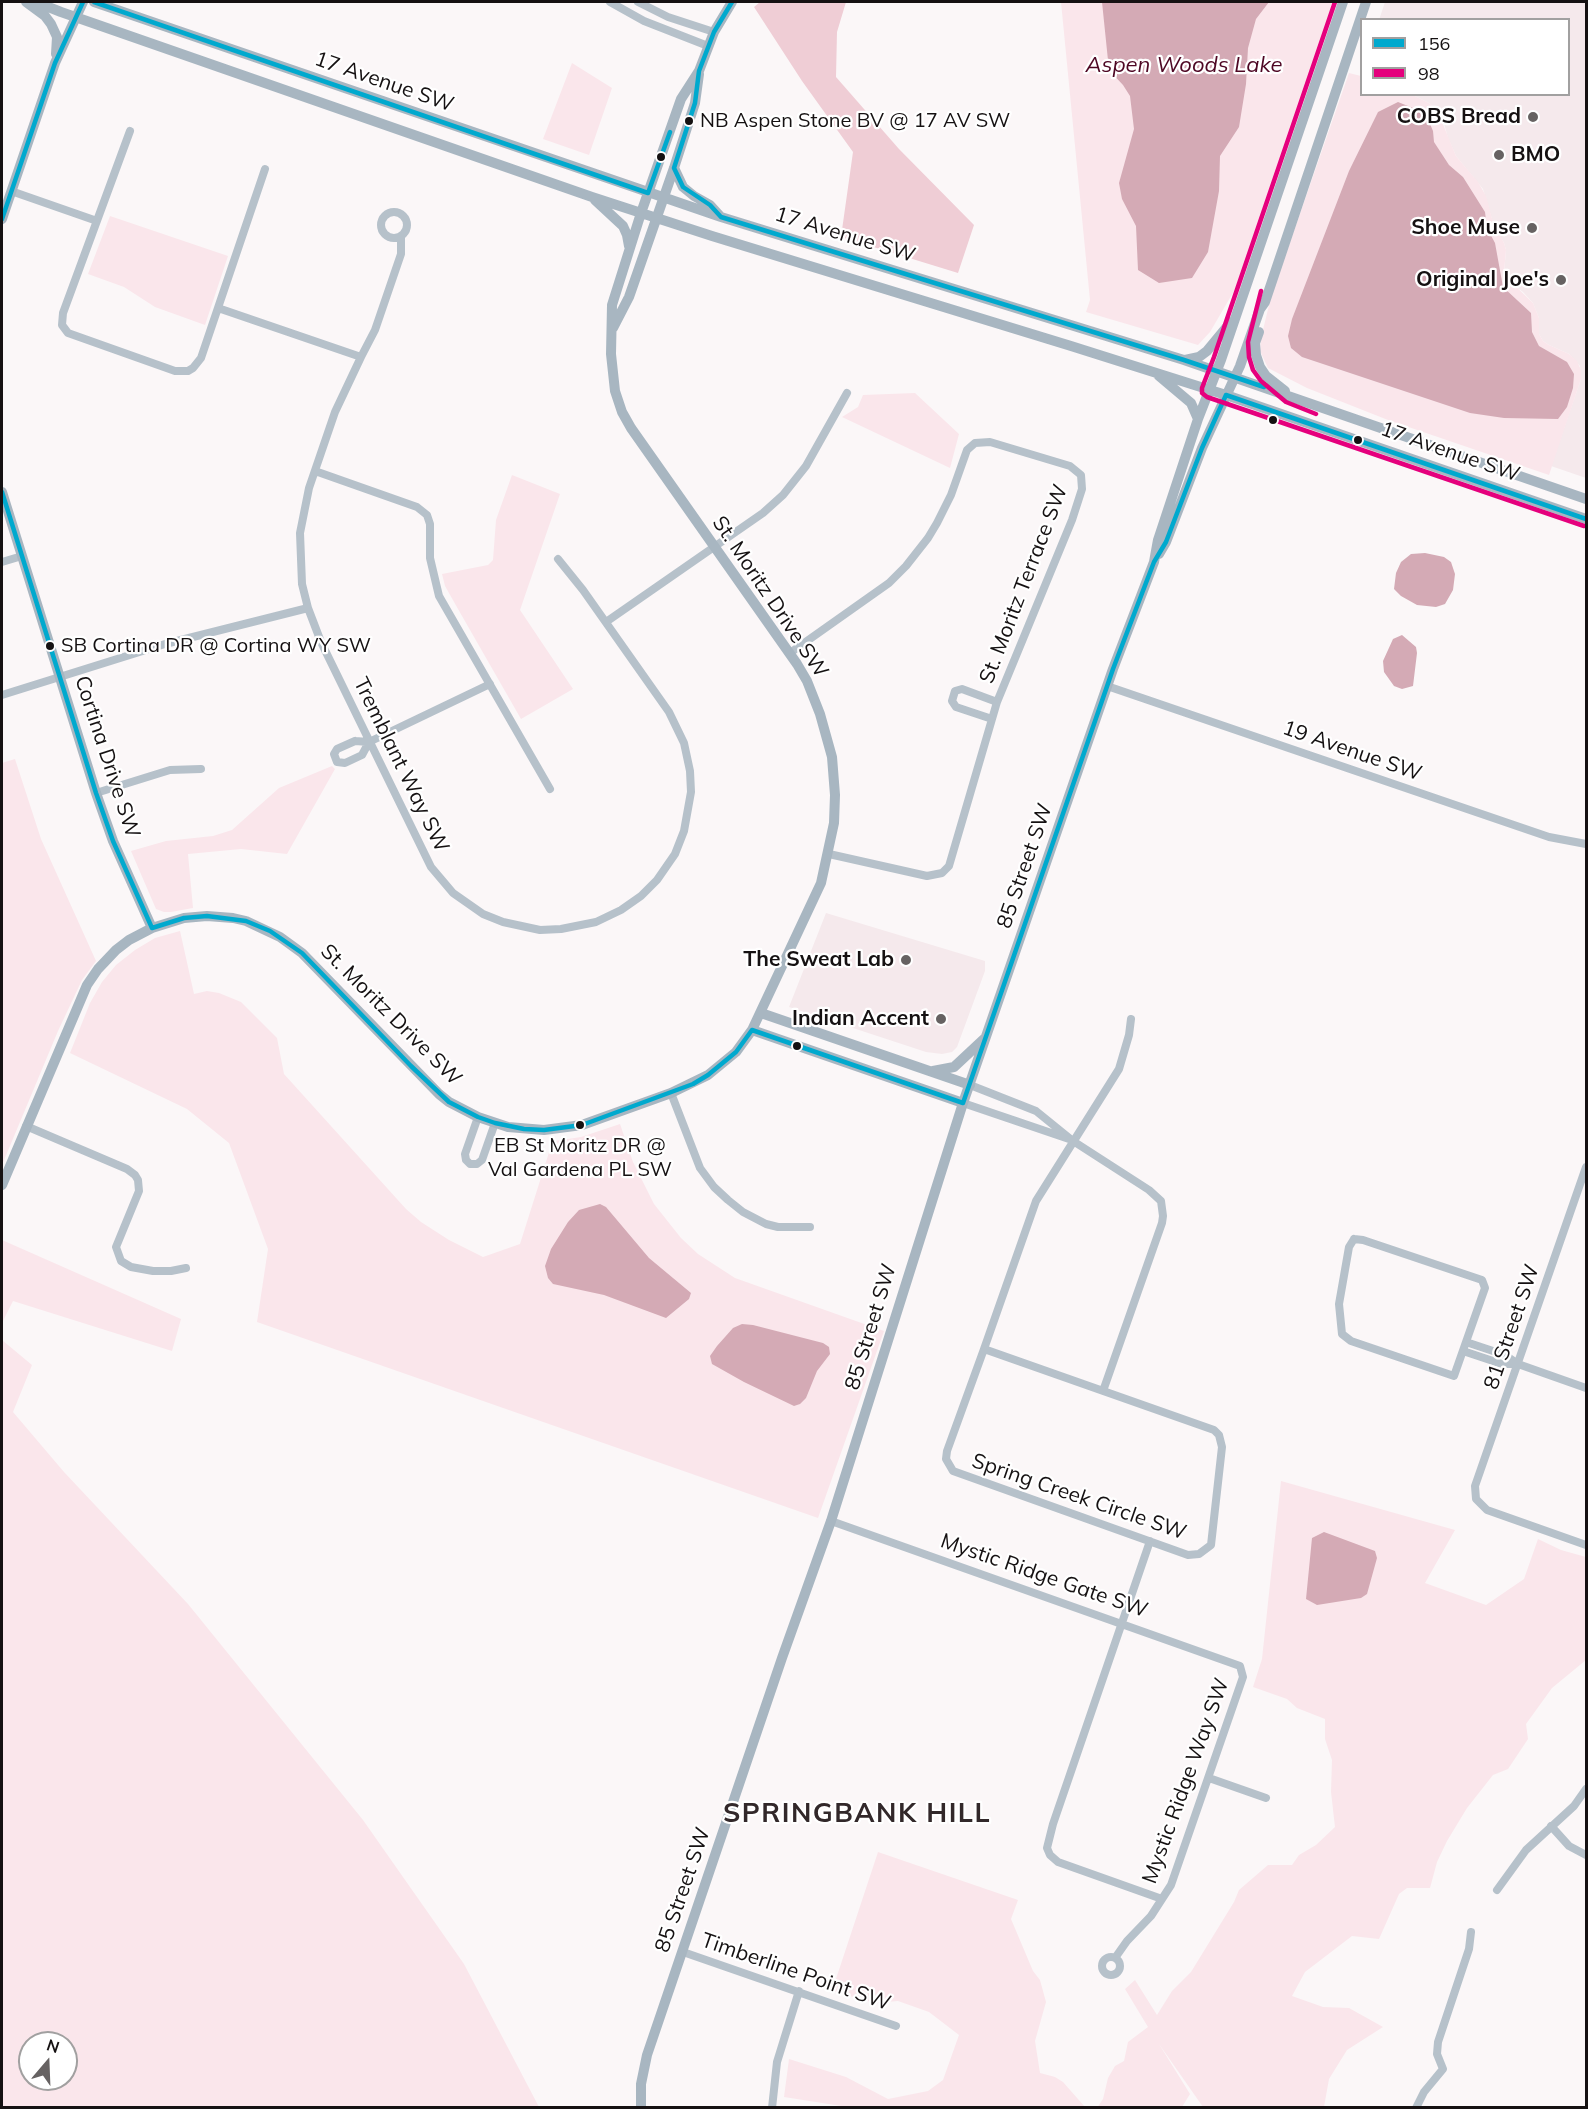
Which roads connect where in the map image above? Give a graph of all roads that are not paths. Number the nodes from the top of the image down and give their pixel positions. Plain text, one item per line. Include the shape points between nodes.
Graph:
1 (26, 2) edge
2 (36, 2) edge
3 (83, 2) edge
4 (94, 2) edge
5 (610, 2) edge
6 (638, 2) edge
7 (732, 2) edge
8 (1343, 2) edge
9 (1366, 2) edge
10 (76, 16) junction
11 (1361, 18) edge
12 (1360, 20) edge
13 (714, 32) junction
14 (708, 46) junction
15 (55, 63) junction
16 (699, 70) junction
17 (130, 131) dead end
18 (674, 168) junction
19 (265, 169) dead end
20 (11, 192) junction
21 (648, 193) junction
22 (592, 197) junction
23 (663, 198) junction
24 (641, 213) junction
25 (656, 218) junction
26 (721, 218) junction
27 (2, 219) edge
28 (96, 221) junction
29 (401, 236) dead end
30 (630, 249) junction
31 (1264, 302) junction
32 (218, 308) junction
33 (1233, 319) junction
34 (613, 328) junction
35 (361, 357) junction
36 (1184, 360) junction
37 (1216, 371) junction
38 (1155, 373) junction
39 (1235, 377) junction
40 (1209, 390) junction
41 (847, 393) dead end
42 (1226, 395) junction
43 (1290, 396) junction
44 (1198, 418) junction
45 (1419, 441) junction
46 (1413, 459) junction
47 (315, 471) junction
48 (1560, 489) junction
49 (2, 492) edge
50 (1587, 498) edge
51 (1554, 508) junction
52 (1587, 519) edge
53 (714, 547) junction
54 (22, 556) junction
55 (558, 559) dead end
56 (2, 562) edge
57 (1154, 562) junction
58 (308, 608) junction
59 (606, 622) junction
60 (790, 653) junction
61 (60, 677) junction
62 (490, 684) junction
63 (1107, 686) junction
64 (2, 695) edge
65 (997, 702) junction
66 (992, 719) junction
67 (369, 742) junction
68 (201, 769) dead end
69 (549, 789) dead end
70 (96, 793) junction
71 (1587, 844) edge
72 (829, 854) junction
73 (152, 928) junction
74 (761, 1013) junction
75 (1131, 1019) dead end
76 (752, 1030) junction
77 (986, 1037) junction
78 (930, 1071) junction
79 (970, 1085) junction
80 (671, 1093) junction
81 (963, 1102) junction
82 (478, 1117) junction
83 (495, 1123) junction
84 (26, 1126) junction
85 (1073, 1141) junction
86 (1587, 1167) edge
87 (2, 1185) edge
88 (810, 1227) dead end
89 (186, 1268) dead end
90 (1466, 1342) junction
91 (984, 1349) junction
92 (1463, 1351) junction
93 (1518, 1364) junction
94 (1587, 1388) edge
95 (1103, 1391) junction
96 (831, 1521) junction
97 (1150, 1541) junction
98 (1587, 1545) edge
99 (1123, 1623) junction
100 (1242, 1669) joint
101 (1209, 1778) junction
102 (1587, 1789) edge
103 (1266, 1798) dead end
104 (1551, 1826) junction
105 (1587, 1855) edge
106 (1497, 1890) dead end
107 (1162, 1899) junction
108 (1471, 1932) dead end
109 (683, 1952) junction
110 (1114, 1958) dead end
111 (799, 1991) junction
112 (896, 2026) dead end
113 (641, 2108) edge
114 (772, 2108) edge
115 (1416, 2108) edge

1 - 15 street via 45,16 57,37
2 - 10 street, 17 Avenue SW
3 - 10 street
4 - 21 street, 17 Avenue SW
5 - 14 street via 644,21
6 - 13 street
7 - 13 street
8 - 33 street, 85 Street SW
9 - 11 street, 85 Street SW
10 - 15 street
10 - 22 street, 17 Avenue SW
12 - 31 street, 85 Street SW
13 - 14 street
14 - 16 street
15 - 20 street
16 - 18 street, St. Moritz Drive SW via 695,102
16 - 21 street, St. Moritz Drive SW via 681,99
17 - 28 street
18 - 23 street, St. Moritz Drive SW
18 - 26 street via 683,187 710,205
19 - 32 street
20 - 27 street
20 - 28 street
21 - 23 street, 17 Avenue SW
21 - 24 street, St. Moritz Drive SW
22 - 24 street, 17 Avenue SW
22 - 30 street via 623,226
23 - 25 street, St. Moritz Drive SW
23 - 26 street, 17 Avenue SW
24 - 25 street, 17 Avenue SW
24 - 30 street, St. Moritz Drive SW
25 - 34 street, St. Moritz Drive SW via 629,297
25 - 38 street, 17 Avenue SW
26 - 36 street, 17 Avenue SW
28 - 32 street via 61,319 65,332 181,372 193,368 201,358
29 - 35 street, Tremblant Way SW via 401,254 375,330
30 - 34 street, St. Moritz Drive SW via 612,305
31 - 39 street, 85 Street SW
31 - 43 street via 1256,355 1266,376
32 - 35 street
33 - 36 street via 1207,351
33 - 37 street, 85 Street SW
34 - 53 street, St. Moritz Drive SW via 612,374 622,412
35 - 47 street, Tremblant Way SW via 334,412
36 - 37 street, 17 Avenue SW
37 - 39 street, 17 Avenue SW
37 - 40 street, 85 Street SW
38 - 40 street, 17 Avenue SW
38 - 44 street via 1191,403
39 - 42 street, 85 Street SW
39 - 43 street, 17 Avenue SW
40 - 42 street, 17 Avenue SW
40 - 44 street, 85 Street SW
41 - 53 street via 806,466 783,495
42 - 46 street, 17 Avenue SW
42 - 57 street, 85 Street SW via 1166,542
43 - 45 street, 17 Avenue SW
44 - 57 street, 85 Street SW
45 - 46 street
45 - 48 street, 17 Avenue SW
46 - 51 street, 17 Avenue SW
47 - 58 street, Tremblant Way SW via 300,533 302,584
47 - 62 street via 417,507 427,515 430,558 439,596
48 - 50 street, 17 Avenue SW
48 - 51 street
49 - 54 street, Cortina Drive SW
51 - 52 street, 17 Avenue SW
53 - 59 street
53 - 60 street, St. Moritz Drive SW
54 - 56 street
54 - 61 street, Cortina Drive SW
55 - 59 street, Tremblant Way SW
57 - 63 street, 85 Street SW
58 - 61 street via 165,644
58 - 67 street, Tremblant Way SW
59 - 67 street, Tremblant Way SW via 678,729 687,755 691,792 675,854 641,896 608,917 582,926 540,930 503,922 469,905 431,867
60 - 65 street, St. Moritz Terrace SW via 889,583 906,566 944,510 967,450 975,443 990,442 1070,466 1079,472 1083,483 1072,520
60 - 72 street, St. Moritz Drive SW via 814,698 832,757 835,795
61 - 64 street
61 - 70 street, Cortina Drive SW
62 - 67 street
62 - 69 street
63 - 71 street, 19 Avenue SW via 1549,837
63 - 77 street, 85 Street SW
65 - 66 street, St. Moritz Terrace SW
65 - 66 street via 962,688 955,691 952,701
66 - 72 street, St. Moritz Terrace SW via 950,863 942,873 927,876
68 - 70 street via 170,770
70 - 73 street, Cortina Drive SW
72 - 74 street, St. Moritz Drive SW via 821,883
73 - 82 street, St. Moritz Drive SW via 184,918 215,916 246,921 280,937 302,954 429,1085
73 - 84 street, St. Moritz Drive SW via 116,950 87,985
74 - 76 street, St. Moritz Drive SW
74 - 78 street
75 - 85 street, Spring Creek Circle SW via 1119,1069
76 - 80 street, St. Moritz Drive SW via 736,1052 708,1075
76 - 81 street
77 - 78 street via 954,1067
77 - 79 street, 85 Street SW
78 - 79 street
79 - 81 street, 85 Street SW
79 - 85 street via 1036,1111
80 - 83 street, St. Moritz Drive SW via 561,1129 524,1129
80 - 88 street via 700,1168 714,1187 743,1212 766,1224
81 - 85 street
81 - 96 street, 85 Street SW
82 - 83 street, St. Moritz Drive SW
82 - 83 street via 465,1154 470,1164 482,1160
84 - 87 street, St. Moritz Drive SW
84 - 89 street via 135,1175 139,1191 116,1247 121,1261 130,1267 153,1270
85 - 91 street, Spring Creek Circle SW via 1036,1201
85 - 95 street via 1155,1194 1163,1208 1162,1223
86 - 93 street, 81 Street SW
90 - 92 street
90 - 92 street via 1485,1288 1482,1280 1358,1239 1350,1243 1339,1304 1346,1339 1454,1376
90 - 93 street via 1505,1355
91 - 95 street, Spring Creek Circle SW
91 - 97 street, Spring Creek Circle SW via 947,1451 950,1468
92 - 93 street via 1502,1364
93 - 94 street
93 - 98 street, 81 Street SW via 1475,1486 1476,1498 1487,1510
95 - 97 street, Spring Creek Circle SW via 1209,1428 1222,1440 1211,1545 1193,1556
96 - 99 street, Mystic Ridge Gate SW
96 - 109 street, 85 Street SW
97 - 99 street
99 - 100 street, Mystic Ridge Gate SW via 1235,1662
99 - 107 street, Mystic Ridge Way SW via 1047,1848 1058,1862
100 - 101 street, Mystic Ridge Way SW via 1243,1677
101 - 103 street
101 - 107 street, Mystic Ridge Way SW via 1171,1886
102 - 104 street
104 - 105 street via 1569,1846
104 - 106 street via 1522,1855
107 - 110 street
108 - 115 street via 1438,2042 1437,2054 1443,2068
109 - 111 street, Timberline Point SW
109 - 113 street, 85 Street SW via 644,2065
111 - 112 street, Timberline Point SW
111 - 114 street via 777,2062

